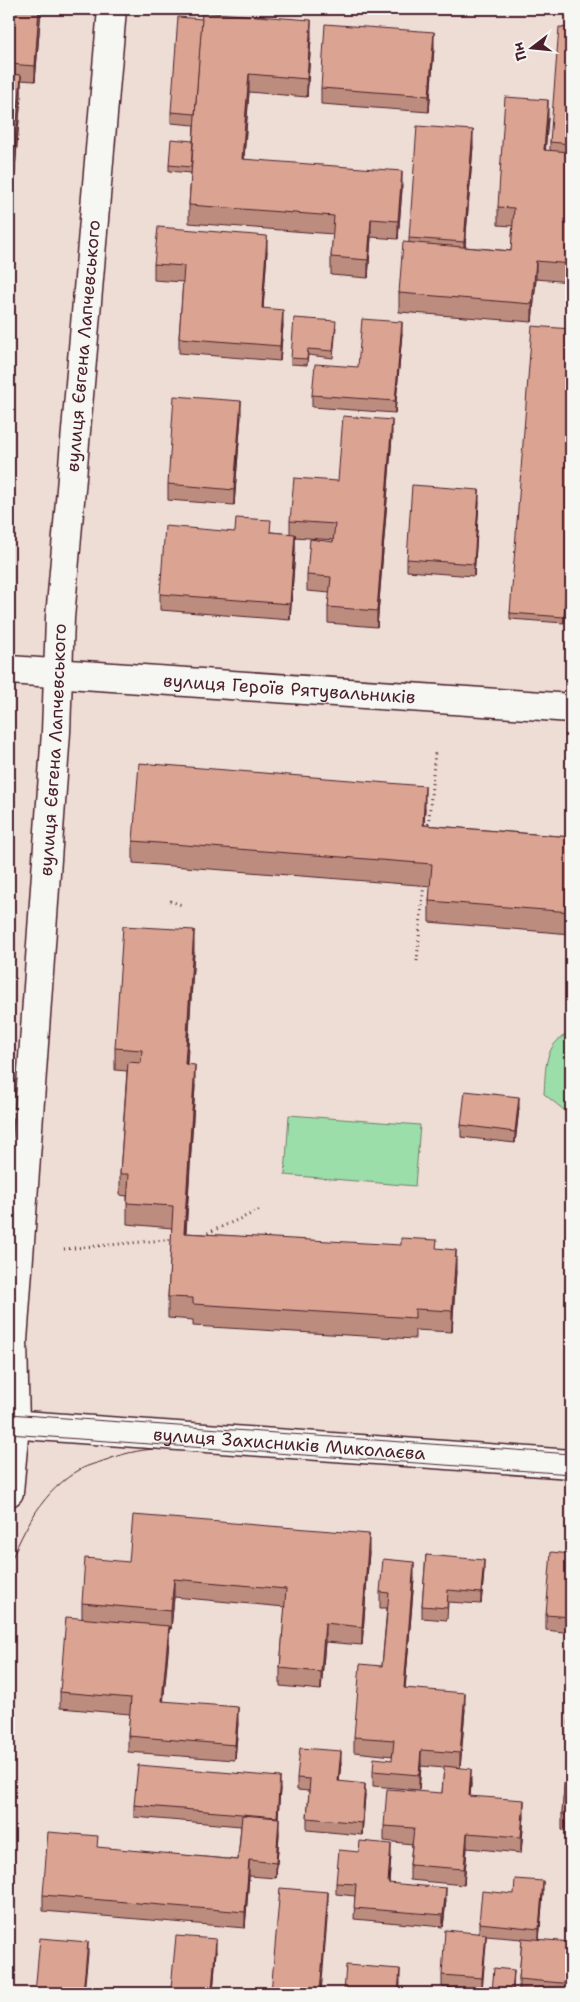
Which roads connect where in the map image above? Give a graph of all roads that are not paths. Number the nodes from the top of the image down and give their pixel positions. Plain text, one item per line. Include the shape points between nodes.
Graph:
1 (112, 9) edge
2 (9, 670) edge
3 (58, 672) junction
4 (571, 708) edge
5 (12, 1425) edge
6 (571, 1464) edge
7 (9, 1492) edge

1 - 3 street, вулиця Євгена Лапчевського
2 - 3 street, вулиця Героїв Рятувальників
3 - 4 street, вулиця Героїв Рятувальників
3 - 5 street, вулиця Євгена Лапчевського via 13,1341
5 - 6 street, вулиця Захисників Миколаєва
5 - 7 street, вулиця Євгена Лапчевського

